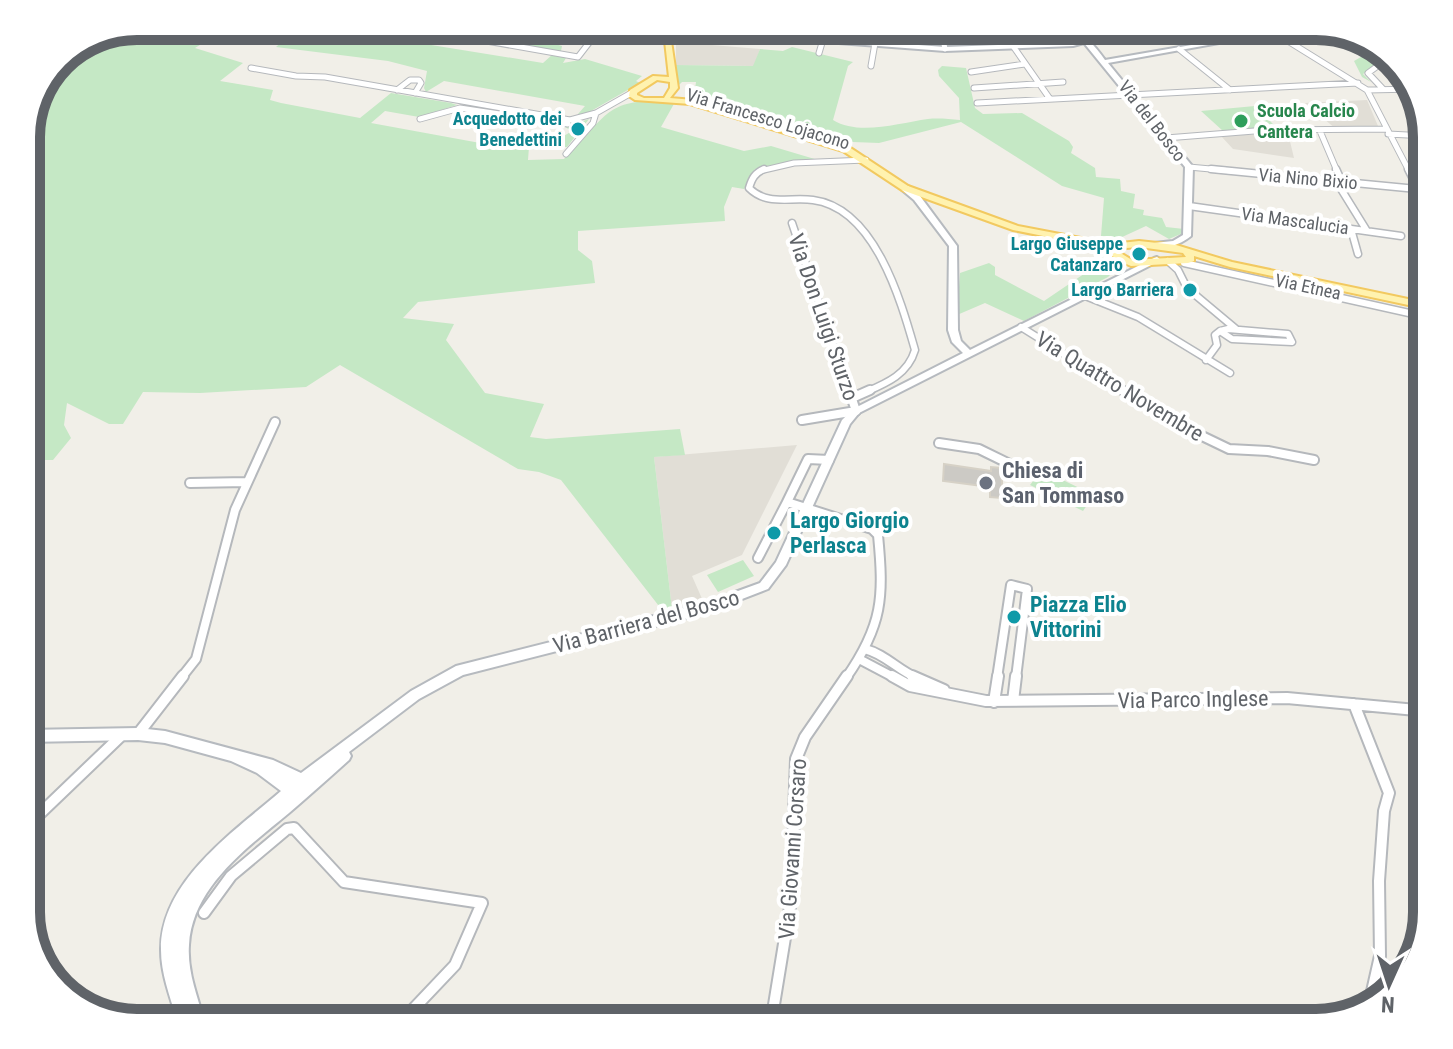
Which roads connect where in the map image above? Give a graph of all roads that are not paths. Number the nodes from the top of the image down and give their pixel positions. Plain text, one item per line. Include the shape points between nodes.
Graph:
1 (489, 40) edge
2 (573, 40) dead end
3 (823, 40) joint
4 (876, 40) edge
5 (940, 40) edge
6 (1233, 40) edge
7 (1287, 40) edge
8 (592, 41) joint
9 (668, 41) edge
10 (1082, 41) joint
11 (875, 44) junction
12 (1013, 46) junction
13 (945, 49) junction
14 (1179, 49) junction
15 (819, 53) dead end
16 (669, 55) junction
17 (1105, 62) junction
18 (1025, 64) junction
19 (1379, 64) edge
20 (871, 66) dead end
21 (251, 68) dead end
22 (971, 72) dead end
23 (656, 78) junction
24 (1063, 82) dead end
25 (1039, 83) junction
26 (1358, 83) junction
27 (673, 84) junction
28 (974, 88) dead end
29 (1383, 89) junction
30 (1400, 89) edge
31 (397, 90) junction
32 (1230, 90) junction
33 (1367, 90) junction
34 (633, 92) junction
35 (415, 93) junction
36 (1132, 95) junction
37 (667, 98) junction
38 (1050, 99) junction
39 (640, 100) junction
40 (977, 103) dead end
41 (605, 108) junction
42 (596, 113) junction
43 (584, 118) junction
44 (420, 119) dead end
45 (566, 120) junction
46 (556, 125) junction
47 (1320, 131) junction
48 (1387, 132) junction
49 (1413, 135) edge
50 (1166, 138) junction
51 (861, 152) junction
52 (566, 154) dead end
53 (870, 159) junction
54 (1189, 167) junction
55 (1413, 180) edge
56 (1339, 182) junction
57 (905, 188) junction
58 (1413, 189) edge
59 (935, 200) junction
60 (1189, 206) junction
61 (792, 223) dead end
62 (1351, 229) junction
63 (1367, 231) junction
64 (1401, 236) dead end
65 (1157, 245) junction
66 (1358, 254) dead end
67 (1123, 255) junction
68 (1188, 259) junction
69 (1162, 260) junction
70 (1115, 279) junction
71 (1099, 288) junction
72 (1083, 295) junction
73 (1202, 299) junction
74 (1413, 303) edge
75 (1124, 311) junction
76 (1413, 312) edge
77 (1021, 327) junction
78 (1236, 329) junction
79 (953, 330) junction
80 (1220, 331) junction
81 (969, 354) junction
82 (1206, 360) junction
83 (954, 361) junction
84 (1230, 373) dead end
85 (852, 398) junction
86 (856, 411) junction
87 (802, 420) dead end
88 (275, 422) dead end
89 (939, 443) dead end
90 (829, 460) junction
91 (1314, 460) dead end
92 (1024, 471) dead end
93 (247, 482) junction
94 (190, 483) dead end
95 (787, 502) junction
96 (805, 509) junction
97 (758, 558) dead end
98 (865, 649) junction
99 (859, 659) junction
100 (959, 697) junction
101 (1013, 701) junction
102 (994, 702) junction
103 (1354, 704) junction
104 (1413, 710) edge
105 (130, 734) junction
106 (40, 736) edge
107 (280, 774) junction
108 (303, 784) junction
109 (277, 803) junction
110 (40, 814) edge
111 (204, 913) dead end
112 (1372, 991) edge
113 (182, 1009) edge
114 (193, 1009) edge
115 (413, 1009) edge
116 (773, 1009) edge

1 - 8 street via 578,57
2 - 8 street
3 - 11 main road
3 - 15 street
4 - 11 street
5 - 13 street
6 - 14 main road
7 - 26 street
9 - 16 main road
10 - 12 main road
10 - 17 main road, Via del Bosco
11 - 13 main road
11 - 20 street
12 - 13 main road
12 - 18 street
14 - 17 main road
14 - 32 street
16 - 23 main road
16 - 27 main road
17 - 36 main road, Via del Bosco
18 - 22 street
18 - 25 street
19 - 29 street via 1368,73
21 - 31 street
23 - 27 main road, Via Francesco Lojacono
23 - 34 main road
24 - 25 street
25 - 28 street
25 - 38 street
26 - 32 street
26 - 33 street
27 - 37 main road
27 - 51 main road, Via Francesco Lojacono via 697,100
29 - 30 street
29 - 33 street
31 - 35 street
31 - 35 street via 419,80
32 - 36 street
33 - 48 street
34 - 39 main road
34 - 41 street
35 - 45 street
36 - 38 street
36 - 50 main road, Via del Bosco
37 - 39 main road, Via Francesco Lojacono
37 - 51 main road, Via Francesco Lojacono
38 - 40 street
39 - 41 street
41 - 42 street
42 - 43 street
42 - 52 street
43 - 45 street
43 - 46 street
44 - 46 street via 460,108
45 - 46 street
47 - 48 street
47 - 50 street
47 - 56 street
48 - 49 street
48 - 55 street
50 - 54 main road, Via del Bosco
51 - 53 main road
53 - 57 main road, Via Francesco Lojacono
53 - 59 main road, Via Francesco Lojacono
53 - 85 street via 764,170 755,174 749,188 765,199 831,205 869,236 891,272 914,359 904,372
54 - 56 street, Via Nino Bixio
54 - 60 main road, Via del Bosco
56 - 58 street, Via Nino Bixio
56 - 63 street
57 - 59 main road
57 - 79 main road, Via Francesco Lojacono via 953,246
59 - 67 main road via 1004,225
60 - 62 street, Via Mascalucia
60 - 65 main road, Via del Bosco via 1187,236
61 - 85 street, Via Don Luigi Sturzo
62 - 63 street, Via Mascalucia
62 - 66 street
63 - 64 street, Via Mascalucia
65 - 67 main road via 1134,244
65 - 68 main road
67 - 69 main road via 1137,263
67 - 70 main road
68 - 69 main road
68 - 73 street via 1189,287
68 - 74 main road
68 - 76 main road, Via Etnea
69 - 70 main road
69 - 73 street via 1178,270 1187,288
70 - 71 main road
71 - 72 main road
71 - 75 street
72 - 75 street
72 - 77 main road
73 - 78 street
75 - 82 street
77 - 81 main road
77 - 91 street, Via Quattro Novembre via 1219,445
78 - 80 street
78 - 80 street via 1276,331 1288,334 1292,342 1232,339
79 - 81 main road
79 - 83 main road, Via Francesco Lojacono
80 - 82 street
81 - 83 main road
82 - 84 street
83 - 86 main road
85 - 86 street, Via Don Luigi Sturzo
86 - 87 street
86 - 90 main road, Via Barriera del Bosco
88 - 93 street
89 - 92 street via 979,449
90 - 95 street via 808,459
90 - 96 main road, Via Barriera del Bosco
93 - 94 street
93 - 105 street via 196,659
95 - 96 street
95 - 97 street
96 - 98 street, Via Giovanni Corsaro via 878,535 883,588
96 - 108 main road, Via Barriera del Bosco via 780,565 755,591 460,670 415,695
98 - 99 street, Via Giovanni Corsaro
98 - 100 street
99 - 100 street via 910,686
99 - 116 street, Via Giovanni Corsaro via 805,737 796,759 791,901
100 - 102 street, Via Parco Inglese
101 - 102 street, Via Parco Inglese
101 - 102 street via 1027,589 1011,585
101 - 103 street, Via Parco Inglese via 1287,698
103 - 104 street, Via Parco Inglese
103 - 112 street via 1389,793 1379,881 1380,956
105 - 106 main road
105 - 107 main road via 182,741
105 - 110 street
107 - 108 main road
107 - 108 main road
107 - 109 main road
108 - 109 main road
108 - 114 main road via 221,865 189,906 180,948
109 - 113 main road via 204,871 179,908 169,953
111 - 115 street via 231,876 294,828 344,882 482,903 455,965

